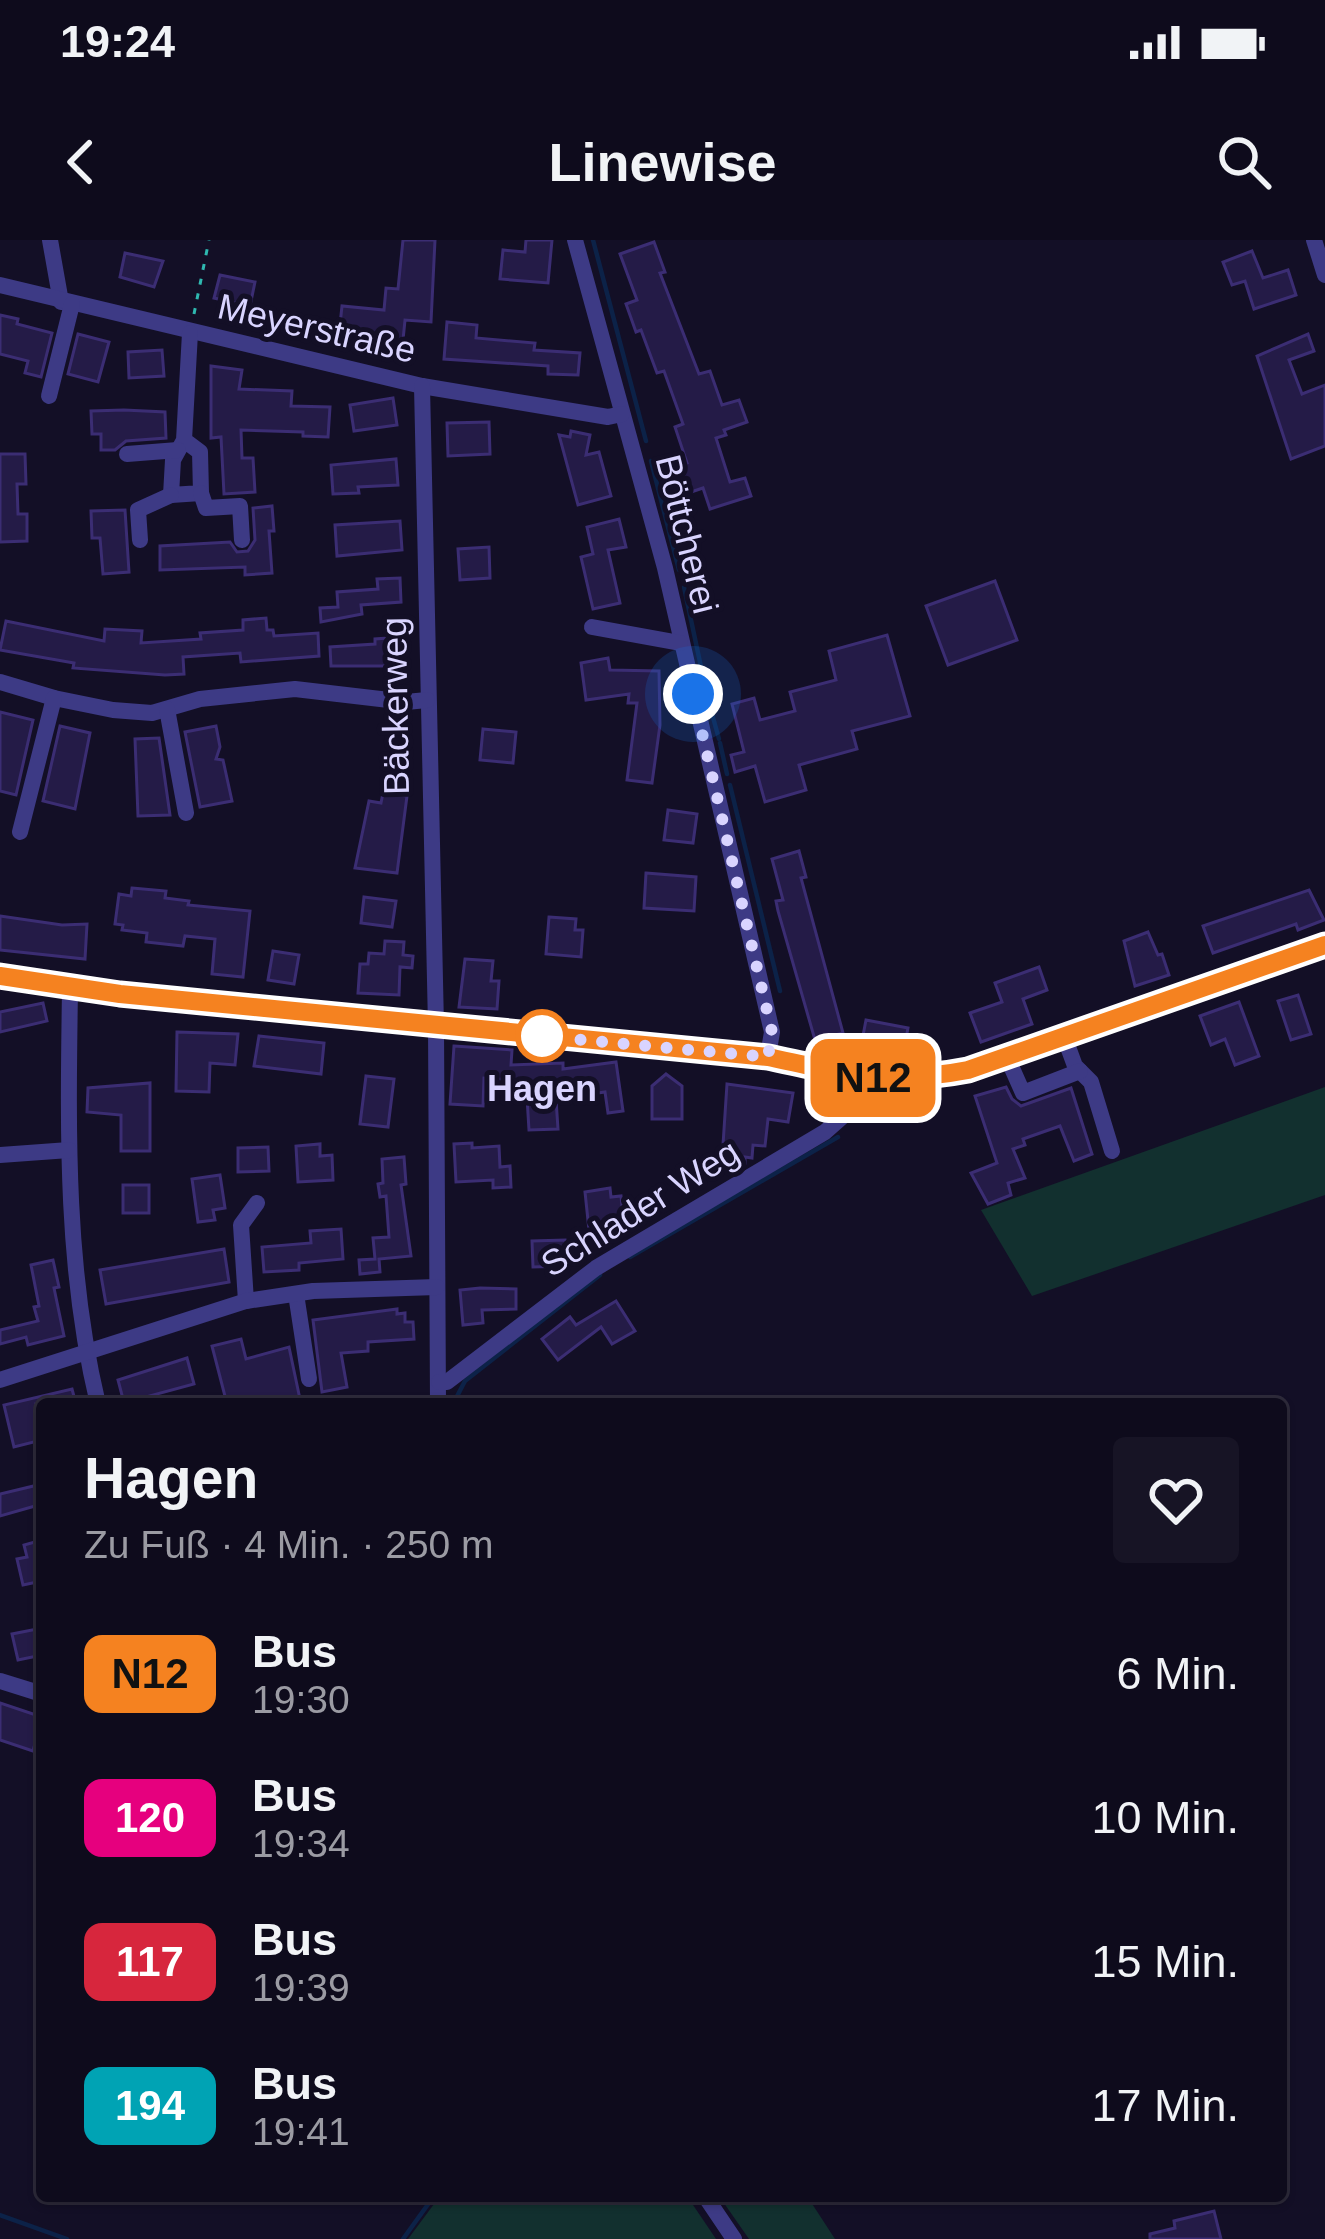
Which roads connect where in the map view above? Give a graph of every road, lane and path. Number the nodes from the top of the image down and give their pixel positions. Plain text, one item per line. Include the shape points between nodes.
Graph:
1 (50, 240) edge
2 (208, 240) edge
3 (575, 240) edge
4 (1314, 240) edge
5 (1325, 275) edge
6 (0, 285) edge
7 (66, 303) junction
8 (190, 333) junction
9 (422, 386) junction
10 (49, 396) dead end
11 (622, 414) junction
12 (181, 445) junction
13 (127, 454) dead end
14 (202, 493) junction
15 (171, 494) junction
16 (140, 540) dead end
17 (242, 540) dead end
18 (592, 627) dead end
19 (680, 643) junction
20 (0, 682) edge
21 (54, 698) junction
22 (427, 700) junction
23 (166, 709) junction
24 (186, 813) dead end
25 (20, 832) dead end
26 (1325, 945) edge
27 (0, 976) edge
28 (70, 988) junction
29 (436, 1026) junction
30 (1064, 1036) junction
31 (768, 1057) junction
32 (1007, 1057) junction
33 (1080, 1070) junction
34 (864, 1078) junction
35 (69, 1150) junction
36 (1112, 1151) dead end
37 (0, 1155) edge
38 (257, 1204) dead end
39 (437, 1287) junction
40 (296, 1294) junction
41 (245, 1301) junction
42 (86, 1352) junction
43 (309, 1379) dead end
44 (0, 1380) edge
45 (439, 1382) junction
46 (97, 1398) edge
47 (438, 1398) edge
48 (0, 1681) edge
49 (36, 1692) edge
50 (709, 2202) edge
51 (734, 2239) edge

1 - 7 street
2 - 8 path
3 - 11 street, Böttcherei
4 - 5 street
6 - 7 street, Meyerstraße
7 - 8 street, Meyerstraße
7 - 10 street
8 - 9 street, Meyerstraße
8 - 12 street
9 - 11 street, Meyerstraße
9 - 22 street, Bäckerweg
11 - 19 street, Böttcherei
12 - 13 street
12 - 14 street via 200,452
12 - 15 street
14 - 15 street
14 - 17 street via 206,508 241,506
15 - 16 street via 138,511
18 - 19 street
19 - 31 street, Böttcherei via 772,1032
20 - 21 street
21 - 23 street via 112,710
21 - 25 street
22 - 23 street via 295,688
22 - 29 street, Bäckerweg
23 - 24 street
26 - 30 main road
27 - 28 main road
28 - 29 main road
28 - 35 street
29 - 31 main road
29 - 39 street, Bäckerweg
30 - 32 main road
30 - 33 street
31 - 34 main road
32 - 33 street via 1023,1093
32 - 34 main road via 941,1076
33 - 36 street
34 - 45 street, Schlader Weg via 851,1109 825,1132 596,1268
35 - 37 street
35 - 42 street
38 - 41 street via 241,1225
39 - 40 street
39 - 45 street, Bäckerweg
40 - 41 street
40 - 43 street
41 - 42 street
42 - 44 street
42 - 46 street
45 - 47 street, Bäckerweg
48 - 49 street
50 - 51 street

